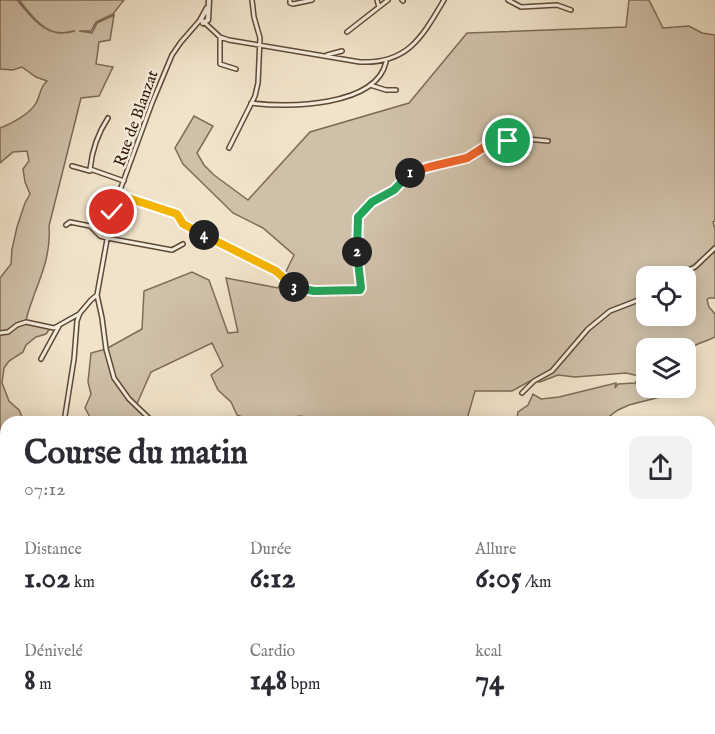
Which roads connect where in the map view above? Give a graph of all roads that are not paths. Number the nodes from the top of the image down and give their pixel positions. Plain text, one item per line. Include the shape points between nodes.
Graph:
1 (209, 0) edge
2 (252, 0) edge
3 (290, 0) edge
4 (312, 0) edge
5 (377, 0) edge
6 (388, 0) edge
7 (444, 0) edge
8 (508, 0) edge
9 (379, 7) junction
10 (571, 10) dead end
11 (205, 20) junction
12 (347, 32) dead end
13 (220, 37) junction
14 (260, 44) junction
15 (342, 51) dead end
16 (326, 56) junction
17 (386, 61) junction
18 (236, 69) dead end
19 (370, 85) junction
20 (396, 90) dead end
21 (251, 103) junction
22 (108, 118) dead end
23 (548, 141) dead end
24 (229, 148) dead end
25 (72, 166) dead end
26 (92, 171) junction
27 (124, 181) junction
28 (119, 195) junction
29 (66, 225) dead end
30 (107, 238) junction
31 (183, 244) dead end
32 (715, 248) edge
33 (696, 266) edge
34 (97, 296) junction
35 (636, 301) edge
36 (80, 313) junction
37 (59, 325) junction
38 (0, 333) edge
39 (41, 358) dead end
40 (522, 393) dead end
41 (65, 416) edge
42 (147, 416) edge

1 - 11 street, Rue de Blanzat
2 - 14 street
3 - 4 street via 293,4
5 - 9 street
6 - 9 street
7 - 17 street via 413,46
8 - 10 street via 521,7 557,6
9 - 12 street
11 - 13 street
11 - 27 street, Rue de Blanzat via 181,42 167,67
13 - 14 street
13 - 18 street via 220,64
14 - 16 street
14 - 21 street via 258,82
15 - 16 street
16 - 17 street via 360,62
17 - 19 street
19 - 20 street
19 - 21 street via 344,98 297,105
21 - 24 street
22 - 26 street via 95,147
23 - 28 street via 517,138 486,146 467,158 412,172 394,190 372,202 357,222 361,288 356,291 314,291 293,286 276,271 187,227 177,214
25 - 26 street
26 - 27 street
27 - 28 street, Rue de Blanzat
28 - 30 street, Rue de Blanzat
29 - 30 street via 70,222 90,226
30 - 31 street via 172,250
30 - 34 street, Rue de Blanzat
32 - 33 street
34 - 36 street
34 - 42 street, Rue de Blanzat via 114,378
35 - 40 street via 610,311 588,329 552,371
36 - 37 street
36 - 41 street
37 - 38 street via 26,322
37 - 39 street

